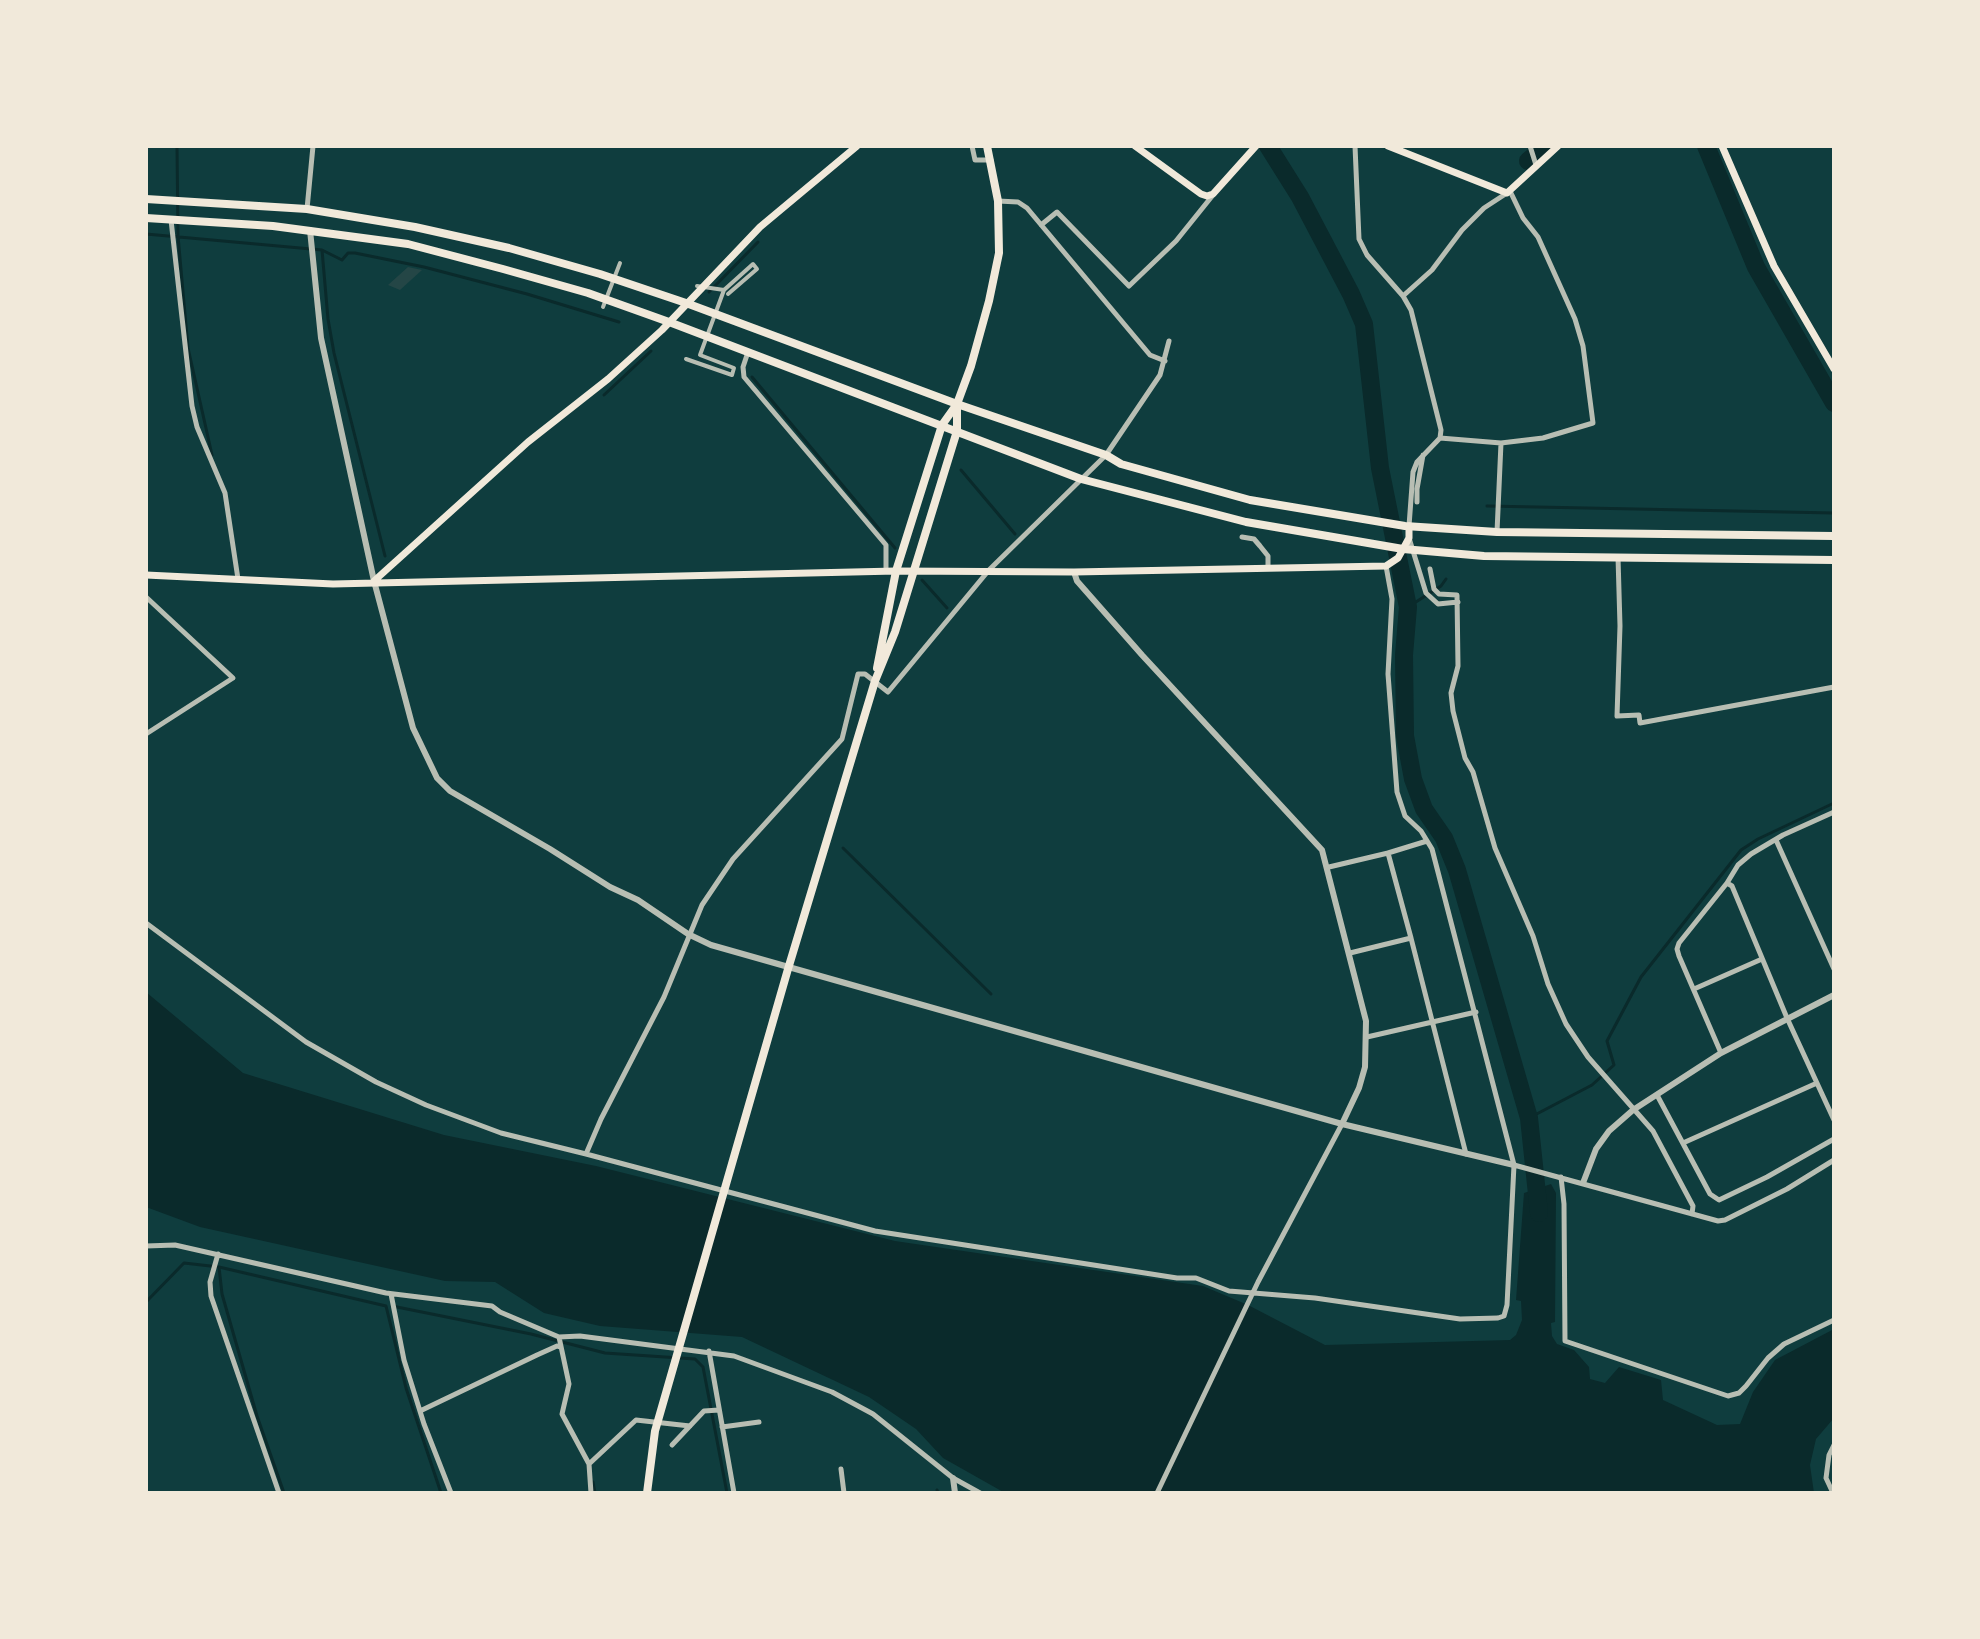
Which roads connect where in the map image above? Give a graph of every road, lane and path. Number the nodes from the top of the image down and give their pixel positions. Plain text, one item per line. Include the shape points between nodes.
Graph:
1 (313, 146) edge
2 (857, 146) edge
3 (972, 146) edge
4 (987, 146) edge
5 (1135, 146) edge
6 (1256, 146) edge
7 (1355, 146) edge
8 (1388, 146) edge
9 (1558, 146) edge
10 (1722, 146) edge
11 (1530, 148) edge
12 (992, 160) junction
13 (1535, 164) junction
14 (1508, 192) junction
15 (1213, 194) junction
16 (146, 199) edge
17 (998, 201) junction
18 (307, 209) junction
19 (146, 218) edge
20 (171, 220) junction
21 (1041, 225) junction
22 (310, 230) junction
23 (620, 263) dead end
24 (697, 286) dead end
25 (726, 292) junction
26 (1403, 296) junction
27 (686, 303) junction
28 (603, 307) dead end
29 (669, 322) junction
30 (1169, 341) dead end
31 (748, 352) junction
32 (686, 359) dead end
33 (1165, 361) junction
34 (1834, 369) edge
35 (957, 404) junction
36 (942, 425) junction
37 (957, 431) junction
38 (1440, 438) junction
39 (1501, 443) junction
40 (1424, 454) junction
41 (1106, 455) junction
42 (1081, 479) junction
43 (1417, 502) dead end
44 (1407, 526) junction
45 (1497, 532) junction
46 (1834, 536) edge
47 (1242, 537) dead end
48 (1409, 550) junction
49 (1618, 555) junction
50 (1834, 560) edge
51 (1388, 565) junction
52 (1268, 568) junction
53 (1430, 569) dead end
54 (989, 570) junction
55 (886, 571) junction
56 (896, 571) junction
57 (913, 571) junction
58 (1074, 572) junction
59 (146, 575) edge
60 (238, 579) junction
61 (374, 581) junction
62 (146, 597) edge
63 (1458, 602) junction
64 (875, 681) junction
65 (1834, 687) edge
66 (146, 734) edge
67 (1834, 813) edge
68 (1776, 840) junction
69 (1427, 841) junction
70 (1388, 853) junction
71 (1329, 867) junction
72 (1727, 883) junction
73 (146, 923) edge
74 (688, 934) junction
75 (1411, 938) junction
76 (1350, 953) junction
77 (1763, 959) junction
78 (788, 969) junction
79 (1834, 969) edge
80 (1694, 989) junction
81 (1834, 995) edge
82 (1476, 1012) junction
83 (1787, 1018) junction
84 (1433, 1023) junction
85 (1367, 1037) junction
86 (1721, 1053) junction
87 (1817, 1083) junction
88 (1657, 1095) junction
89 (1633, 1110) junction
90 (1834, 1120) edge
91 (1342, 1124) junction
92 (1834, 1139) edge
93 (1683, 1143) junction
94 (586, 1154) junction
95 (1466, 1154) junction
96 (1834, 1160) edge
97 (1518, 1166) junction
98 (1559, 1177) junction
99 (1583, 1183) junction
100 (1692, 1214) junction
101 (146, 1246) edge
102 (218, 1254) junction
103 (391, 1294) junction
104 (1254, 1294) junction
105 (1834, 1320) edge
106 (559, 1337) junction
107 (561, 1347) junction
108 (709, 1351) junction
109 (719, 1410) junction
110 (420, 1411) junction
111 (759, 1422) dead end
112 (690, 1426) junction
113 (722, 1427) junction
114 (672, 1445) dead end
115 (1834, 1445) edge
116 (589, 1464) junction
117 (841, 1469) dead end
118 (953, 1478) junction
119 (279, 1493) edge
120 (451, 1493) edge
121 (591, 1493) edge
122 (647, 1493) edge
123 (734, 1493) edge
124 (844, 1493) edge
125 (955, 1493) edge
126 (980, 1493) edge
127 (1157, 1493) edge
128 (1833, 1493) edge

1 - 18 street
2 - 27 main road via 760,227
3 - 12 street via 975,160
4 - 12 main road
5 - 15 main road via 1201,194
6 - 15 main road
7 - 26 street via 1359,239
8 - 14 main road
9 - 13 main road
10 - 34 main road via 1774,266
11 - 13 street
12 - 17 main road
13 - 14 main road
14 - 26 street via 1484,208
14 - 39 street via 1538,237 1575,319 1593,423 1543,438
15 - 21 street via 1176,241 1129,286 1057,212
16 - 18 main road
17 - 21 street via 1018,202
17 - 35 main road via 999,253
18 - 27 main road via 509,248
19 - 20 main road
20 - 22 main road
20 - 60 street via 192,406 225,493
21 - 33 street via 1150,355
22 - 29 main road via 408,244 588,293
22 - 61 street via 321,338
23 - 28 street
24 - 25 street
25 - 25 street via 757,269 753,264
25 - 32 street via 700,355 734,368 732,375
26 - 38 street via 1438,413
27 - 29 main road
27 - 35 main road
29 - 31 main road
29 - 61 main road
30 - 33 street
31 - 36 main road
31 - 55 street via 744,377 886,545
33 - 41 street
35 - 36 main road
35 - 37 main road
35 - 41 main road
36 - 37 main road
36 - 56 main road
37 - 42 main road
37 - 57 main road
38 - 39 street
38 - 40 street
39 - 45 street
40 - 43 street
40 - 44 street via 1413,472
41 - 42 street
41 - 44 main road via 1121,464 1250,500
42 - 48 main road via 1246,522
42 - 54 street
44 - 45 main road
44 - 48 main road
45 - 46 main road
47 - 52 street via 1260,546 1268,556
48 - 49 main road via 1484,556
48 - 51 main road
48 - 63 street via 1432,600
49 - 50 main road
49 - 65 street via 1617,716 1639,715 1640,723
51 - 52 main road
51 - 69 street via 1388,674 1397,792 1405,816
52 - 58 main road
53 - 63 street via 1437,591 1457,595
54 - 57 main road
54 - 58 main road
54 - 64 street via 888,692
55 - 56 main road
55 - 61 main road
56 - 57 main road
56 - 64 main road
57 - 64 main road
58 - 71 street via 1142,655 1313,838
59 - 60 main road
60 - 61 main road
61 - 74 street via 413,728 437,778 465,801
62 - 66 street via 233,678
63 - 89 street via 1453,711 1495,848 1566,1024
64 - 74 street via 858,674 842,739 733,859
64 - 78 main road
67 - 68 street
68 - 72 street via 1738,865
68 - 79 street
69 - 70 street
69 - 82 street
70 - 71 street
70 - 75 street
71 - 76 street
72 - 77 street
72 - 80 street via 1677,949
73 - 94 street via 306,1042 376,1082 501,1133
74 - 78 street
74 - 94 street via 664,997
75 - 76 street
75 - 84 street
76 - 85 street
77 - 80 street
77 - 83 street
78 - 91 street
78 - 122 main road via 655,1431
80 - 86 street
81 - 83 street
82 - 84 street
82 - 97 street
83 - 86 street
83 - 87 street
84 - 85 street
84 - 95 street
85 - 91 street via 1362,1077
86 - 88 street
87 - 90 street
87 - 93 street
88 - 89 street
88 - 93 street
89 - 99 street via 1596,1149
89 - 100 street via 1653,1131 1693,1206
91 - 95 street
91 - 104 street
92 - 93 street via 1719,1200 1710,1194
94 - 104 street via 875,1231 1196,1278
95 - 97 street
96 - 100 street via 1725,1220
97 - 98 street
97 - 104 street via 1504,1316 1460,1319
98 - 99 street
98 - 105 street via 1564,1204 1565,1341 1728,1396 1739,1393 1784,1344
99 - 100 street
101 - 102 street via 175,1245
102 - 103 street
102 - 119 street via 211,1296
103 - 106 street via 492,1306
103 - 110 street
104 - 127 street
106 - 107 street
106 - 108 street
107 - 110 street
107 - 116 street via 569,1384 562,1414
108 - 109 street
108 - 118 street via 832,1392 891,1427
109 - 112 street via 704,1411
109 - 113 street
110 - 120 street
111 - 113 street
112 - 114 street
112 - 116 street via 636,1420
113 - 123 street
115 - 128 street via 1826,1478
116 - 121 street
117 - 124 street
118 - 125 street
118 - 126 street

